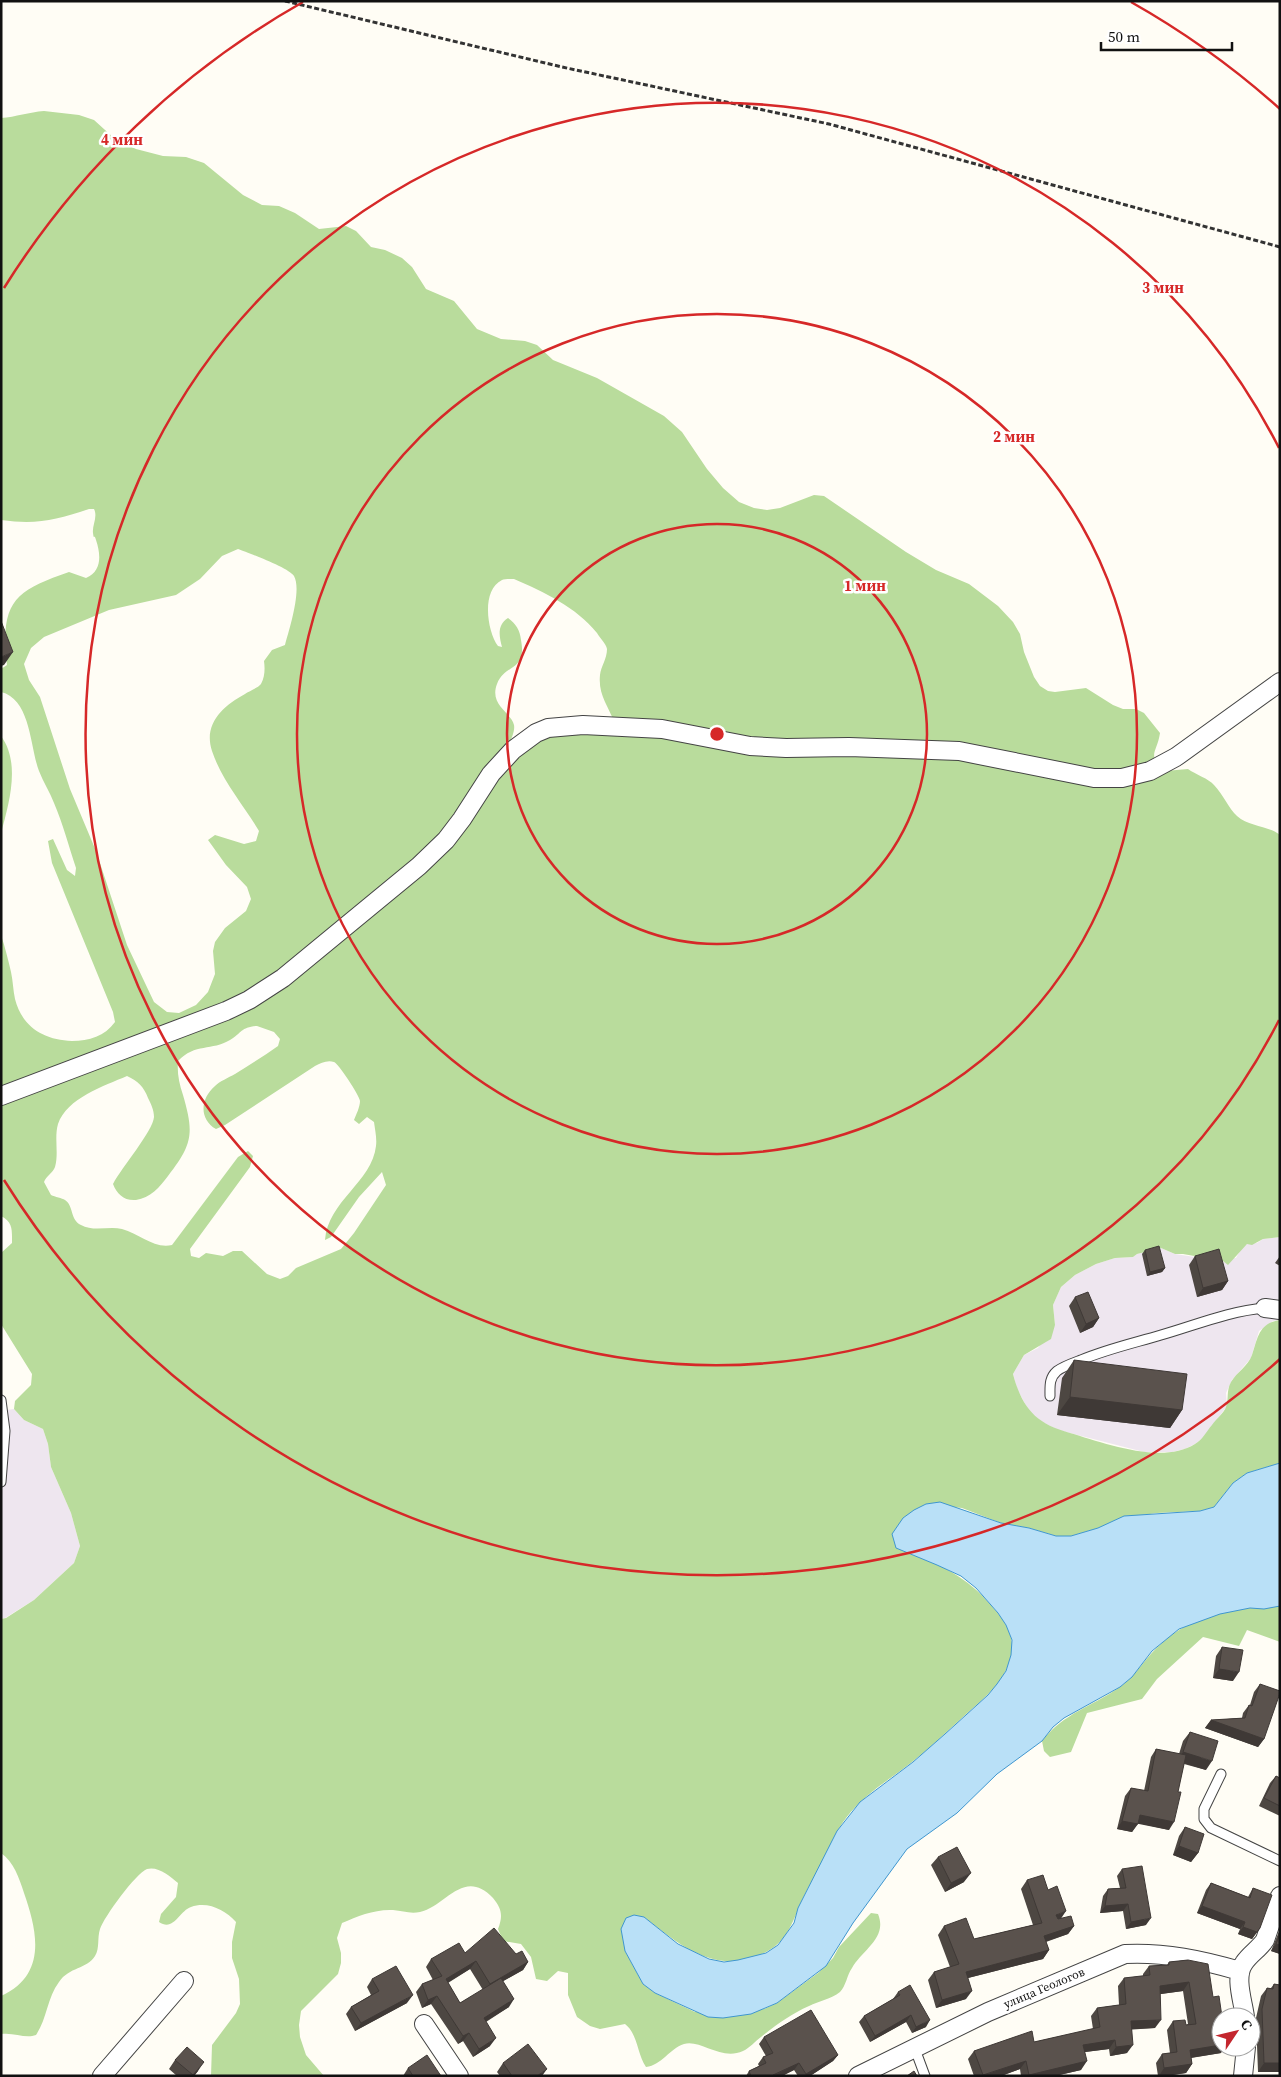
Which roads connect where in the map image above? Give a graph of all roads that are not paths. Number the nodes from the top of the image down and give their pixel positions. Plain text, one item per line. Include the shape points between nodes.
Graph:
1 (1280, 682) edge
2 (1, 1096) edge
3 (1272, 1309) edge
4 (1050, 1396) dead end
5 (1, 1400) edge
6 (1, 1482) edge
7 (1221, 1774) dead end
8 (1280, 1861) edge
9 (1280, 1896) edge
10 (1240, 1971) junction
11 (184, 1981) dead end
12 (1244, 2007) edge
13 (424, 2024) dead end
14 (914, 2048) junction
15 (1245, 2057) edge
16 (102, 2076) edge
17 (459, 2076) edge
18 (858, 2076) edge
19 (925, 2076) edge
20 (1243, 2076) edge

1 - 2 street via 1176,757 1150,771 1122,778 1094,778 959,751 777,748 662,729 583,725 548,728 524,741 491,774 446,840 419,866 283,978 226,1011
3 - 4 lane via 1245,1310 1112,1347 1056,1372 1050,1379
5 - 6 lane via 5,1431
7 - 8 lane via 1204,1808 1204,1819 1211,1828
9 - 10 street via 1265,1940 1244,1962
10 - 12 street
10 - 14 street, улица Геологов via 1178,1956 1125,1954 988,2012
11 - 16 street
13 - 17 street
14 - 18 street, улица Геологов
14 - 19 lane
15 - 20 street

